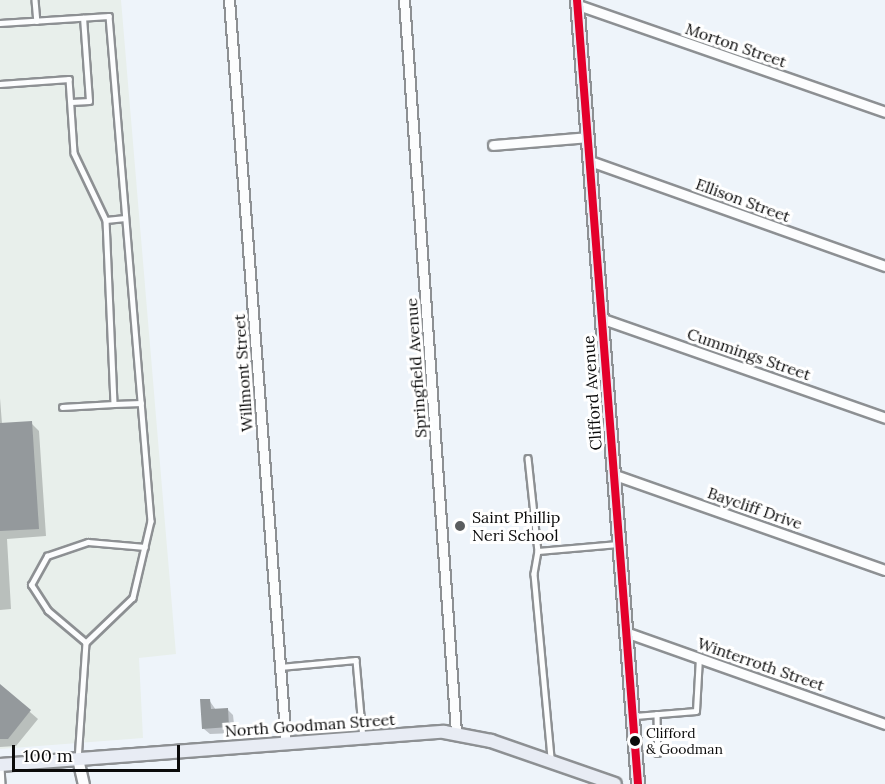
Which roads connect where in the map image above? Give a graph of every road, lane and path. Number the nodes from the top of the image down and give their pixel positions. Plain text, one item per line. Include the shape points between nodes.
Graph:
1 (35, 0) edge
2 (230, 0) edge
3 (404, 0) edge
4 (578, 3) edge
5 (83, 18) junction
6 (37, 21) junction
7 (0, 23) edge
8 (0, 84) edge
9 (71, 102) junction
10 (885, 112) edge
11 (588, 137) junction
12 (493, 145) dead end
13 (590, 161) junction
14 (125, 218) junction
15 (106, 220) junction
16 (885, 266) edge
17 (603, 319) junction
18 (141, 403) junction
19 (114, 404) junction
20 (62, 407) dead end
21 (885, 418) edge
22 (528, 458) dead end
23 (615, 475) junction
24 (621, 544) junction
25 (145, 547) junction
26 (538, 551) junction
27 (885, 570) edge
28 (628, 633) junction
29 (86, 643) junction
30 (699, 658) junction
31 (280, 667) junction
32 (657, 714) junction
33 (633, 717) junction
34 (885, 724) edge
35 (456, 733) junction
36 (363, 738) junction
37 (286, 744) junction
38 (658, 753) dead end
39 (78, 759) junction
40 (551, 762) junction
41 (0, 765) edge
42 (590, 780) edge
43 (2, 784) edge
44 (84, 784) edge
45 (615, 784) edge
46 (638, 784) edge

1 - 6 lane
2 - 31 street, Willmont Street
3 - 35 street, Springfield Avenue
4 - 10 street, Morton Street
4 - 11 main road, Clifford Avenue
5 - 6 lane
5 - 9 lane via 89,101
5 - 14 lane via 109,16
6 - 7 lane
8 - 9 lane via 69,79
9 - 15 lane via 74,153
11 - 12 street
11 - 13 main road, Clifford Avenue
13 - 16 street, Ellison Street
13 - 17 main road, Clifford Avenue
14 - 15 lane
14 - 18 lane
15 - 19 lane
17 - 21 street, Cummings Street
17 - 23 main road, Clifford Avenue
18 - 19 lane
18 - 25 lane via 151,521
19 - 20 lane
22 - 26 lane
23 - 24 main road, Clifford Avenue
23 - 27 street, Baycliff Drive
24 - 26 lane
24 - 28 main road, Clifford Avenue
25 - 29 lane via 133,598
25 - 29 lane via 88,542 47,556 31,585 48,611
26 - 40 lane via 534,574
28 - 30 street, Winterroth Street
28 - 33 main road, Clifford Avenue
29 - 39 lane
30 - 32 lane via 696,711
30 - 34 street, Winterroth Street
31 - 36 lane via 356,660
31 - 37 street, Willmont Street
32 - 33 lane
32 - 38 lane
33 - 46 main road, Clifford Avenue
35 - 36 main road, North Goodman Street
35 - 40 main road, North Goodman Street
36 - 37 main road, North Goodman Street
37 - 39 main road, North Goodman Street
39 - 41 main road, North Goodman Street
39 - 44 street
40 - 42 main road, North Goodman Street
41 - 43 lane
42 - 45 main road, North Goodman Street

